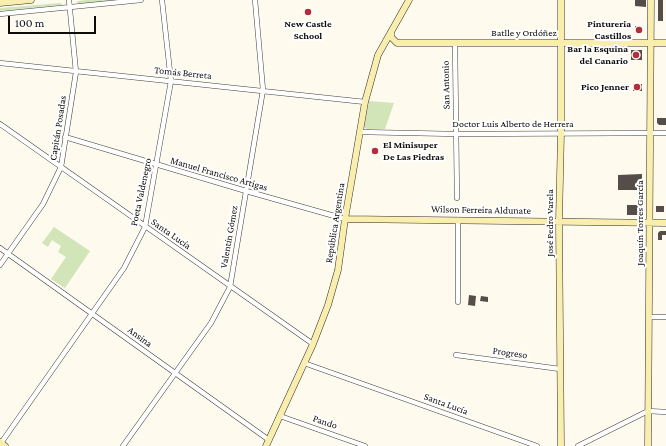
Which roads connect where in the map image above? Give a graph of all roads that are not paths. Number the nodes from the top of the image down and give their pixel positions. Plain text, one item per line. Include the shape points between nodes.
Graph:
1 (31, 0) edge
2 (70, 0) edge
3 (141, 0) edge
4 (162, 0) edge
5 (255, 0) edge
6 (409, 0) edge
7 (560, 0) edge
8 (651, 0) edge
9 (0, 3) edge
10 (70, 7) junction
11 (0, 14) edge
12 (391, 30) junction
13 (397, 43) junction
14 (455, 43) junction
15 (561, 43) junction
16 (651, 43) junction
17 (666, 43) edge
18 (382, 47) junction
19 (0, 63) edge
20 (76, 72) junction
21 (171, 81) junction
22 (263, 90) junction
23 (365, 102) junction
24 (0, 124) edge
25 (360, 132) junction
26 (561, 133) junction
27 (650, 133) junction
28 (666, 133) edge
29 (456, 134) junction
30 (65, 137) junction
31 (156, 165) junction
32 (61, 167) junction
33 (246, 192) junction
34 (457, 198) dead end
35 (345, 219) junction
36 (458, 220) junction
37 (559, 221) junction
38 (650, 223) junction
39 (666, 223) edge
40 (145, 227) junction
41 (0, 248) edge
42 (8, 254) junction
43 (0, 265) edge
44 (230, 287) junction
45 (458, 302) dead end
46 (92, 314) junction
47 (650, 317) junction
48 (666, 317) edge
49 (313, 344) junction
50 (456, 355) dead end
51 (304, 363) junction
52 (560, 369) junction
53 (175, 373) junction
54 (648, 411) junction
55 (666, 412) edge
56 (280, 416) junction
57 (268, 443) edge
58 (2, 444) edge
59 (124, 446) edge
60 (365, 446) edge
61 (537, 446) edge
62 (561, 446) edge
63 (578, 446) edge
64 (648, 446) edge

1 - 9 street
2 - 10 street, Capitán Posadas
3 - 10 street
4 - 21 street, Poeta Valdenegro
5 - 22 street, Valentín Gómez
6 - 12 street, República Argentina
7 - 15 street, José Pedro Varela
8 - 16 street, Joaquín Torres García
10 - 11 street
10 - 20 street, Capitán Posadas
12 - 13 street via 391,37
12 - 18 street, República Argentina
13 - 14 street, Batlle y Ordóñez
13 - 18 street, Batlle y Ordóñez
14 - 15 street, Batlle y Ordóñez
14 - 29 street, San Antonio
15 - 16 street, Batlle y Ordóñez
15 - 26 street, José Pedro Varela
16 - 17 street, Batlle y Ordóñez
16 - 27 street, Joaquín Torres García
18 - 23 street, República Argentina
19 - 20 street, Tomás Berreta
20 - 21 street, Tomás Berreta
20 - 30 street, Capitán Posadas
21 - 22 street, Tomás Berreta
21 - 31 street, Poeta Valdenegro
22 - 23 street, Tomás Berreta
22 - 33 street, Valentín Gómez
23 - 25 street, República Argentina
24 - 32 street, Santa Lucía
25 - 29 street, Doctor Luis Alberto de Herrera
25 - 35 street, República Argentina
26 - 27 street, Doctor Luis Alberto de Herrera
26 - 29 street, Doctor Luis Alberto de Herrera
26 - 37 street, José Pedro Varela
27 - 28 street, Doctor Luis Alberto de Herrera
27 - 38 street, Joaquín Torres García
29 - 34 street, San Antonio
30 - 31 street, Manuel Francisco Artigas
30 - 32 street, Capitán Posadas
31 - 33 street, Manuel Francisco Artigas
31 - 40 street, Poeta Valdenegro
32 - 40 street, Santa Lucía
32 - 42 street, Capitán Posadas via 43,204
33 - 35 street, Manuel Francisco Artigas
33 - 44 street, Valentín Gómez
35 - 36 street, Wilson Ferreira Aldunate
35 - 49 street, República Argentina via 338,270
36 - 37 street, Wilson Ferreira Aldunate
36 - 45 street
37 - 38 street, Wilson Ferreira Aldunate
37 - 52 street, José Pedro Varela
38 - 39 street, Wilson Ferreira Aldunate
38 - 47 street, Joaquín Torres García
40 - 44 street, Santa Lucía
40 - 46 street, Poeta Valdenegro via 124,268
41 - 42 street, Ansina
42 - 43 street, Capitán Posadas
42 - 46 street, Ansina
44 - 49 street, Santa Lucía
44 - 53 street, Valentín Gómez via 211,323
46 - 53 street, Ansina
46 - 58 street, Poeta Valdenegro
47 - 48 street
47 - 54 street, Joaquín Torres García
49 - 51 street, República Argentina
50 - 52 street, Progreso
51 - 56 street, República Argentina
51 - 61 street, Santa Lucía
52 - 62 street, José Pedro Varela
53 - 57 street, Ansina
53 - 59 street, Valentín Gómez
54 - 55 street
54 - 63 street
54 - 64 street, Joaquín Torres García
56 - 57 street, República Argentina
56 - 60 street, Pando

